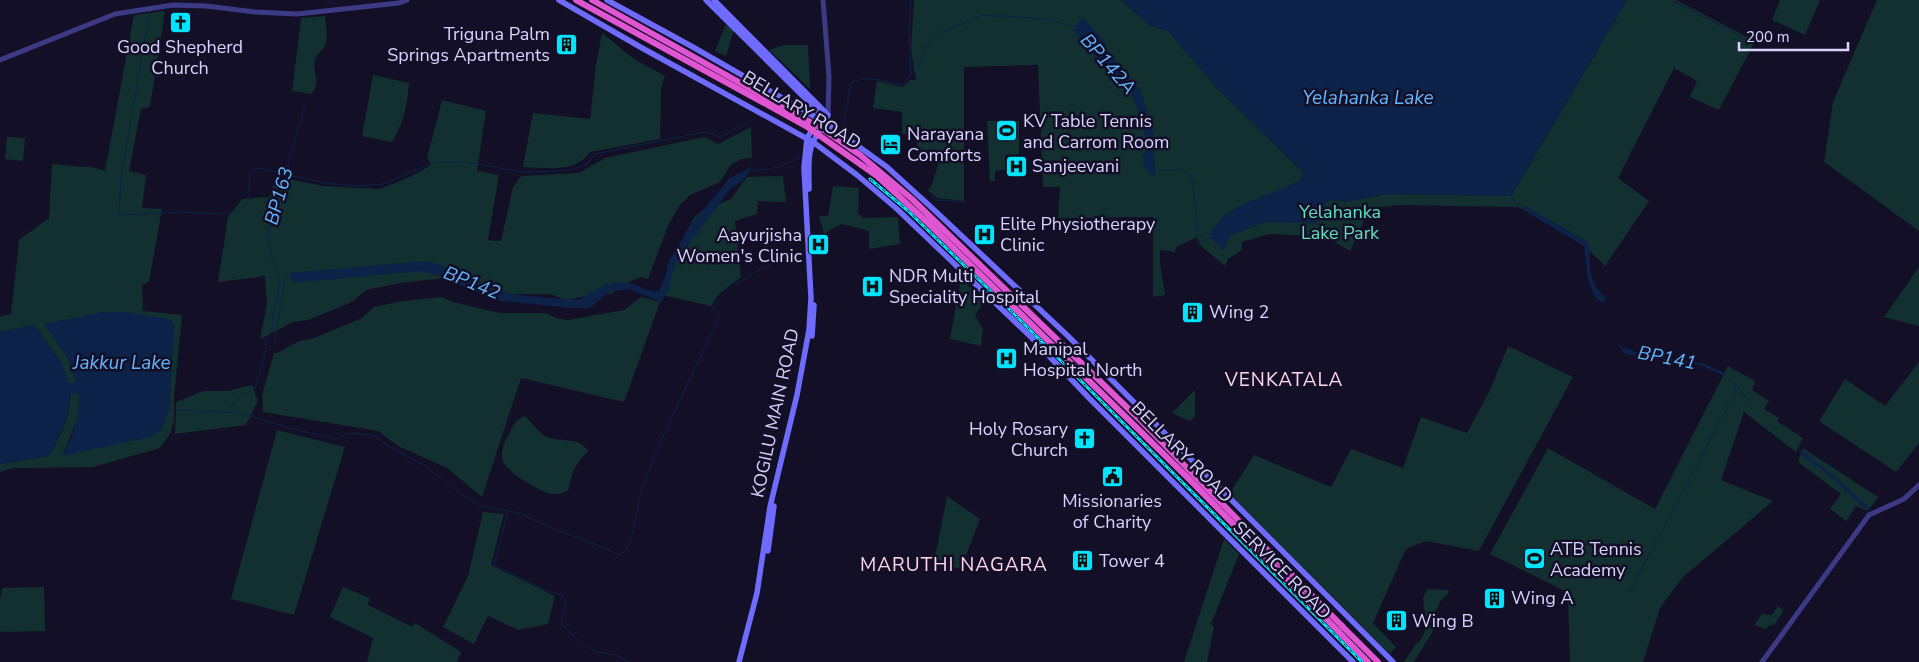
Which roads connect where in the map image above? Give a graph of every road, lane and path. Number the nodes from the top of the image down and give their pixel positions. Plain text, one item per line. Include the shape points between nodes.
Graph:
1 (407, 0) edge
2 (559, 0) edge
3 (576, 0) edge
4 (592, 0) edge
5 (607, 0) edge
6 (706, 0) edge
7 (714, 0) edge
8 (823, 0) edge
9 (0, 60) edge
10 (825, 117) junction
11 (806, 138) junction
12 (813, 142) junction
13 (807, 168) junction
14 (915, 191) junction
15 (897, 209) junction
16 (1919, 485) edge
17 (1340, 629) junction
18 (741, 662) edge
19 (1353, 662) edge
20 (1368, 662) edge
21 (1378, 662) edge
22 (1393, 662) edge
23 (1762, 662) edge

1 - 9 street via 297,14 172,5 114,14
2 - 11 main road, SERVICE ROAD
3 - 17 highway, BELLARY ROAD, bridge via 806,126 877,176
4 - 17 highway, BELLARY ROAD, bridge via 808,120 882,172 1139,419
5 - 10 main road
6 - 10 main road
7 - 10 main road
8 - 10 street via 829,76
10 - 11 main road
10 - 12 main road
10 - 14 main road via 839,132
11 - 12 main road, SERVICE ROAD
11 - 13 main road, KOGILU MAIN ROAD
12 - 13 main road, KOGILU MAIN ROAD
12 - 15 main road, SERVICE ROAD
13 - 18 main road, KOGILU MAIN ROAD via 811,270 806,349 770,507 752,624
14 - 15 main road via 901,196
14 - 22 main road via 1068,336
15 - 19 main road, SERVICE ROAD via 1032,338
16 - 23 street via 1904,499 1870,515
17 - 20 highway, BELLARY ROAD
17 - 21 highway, BELLARY ROAD

